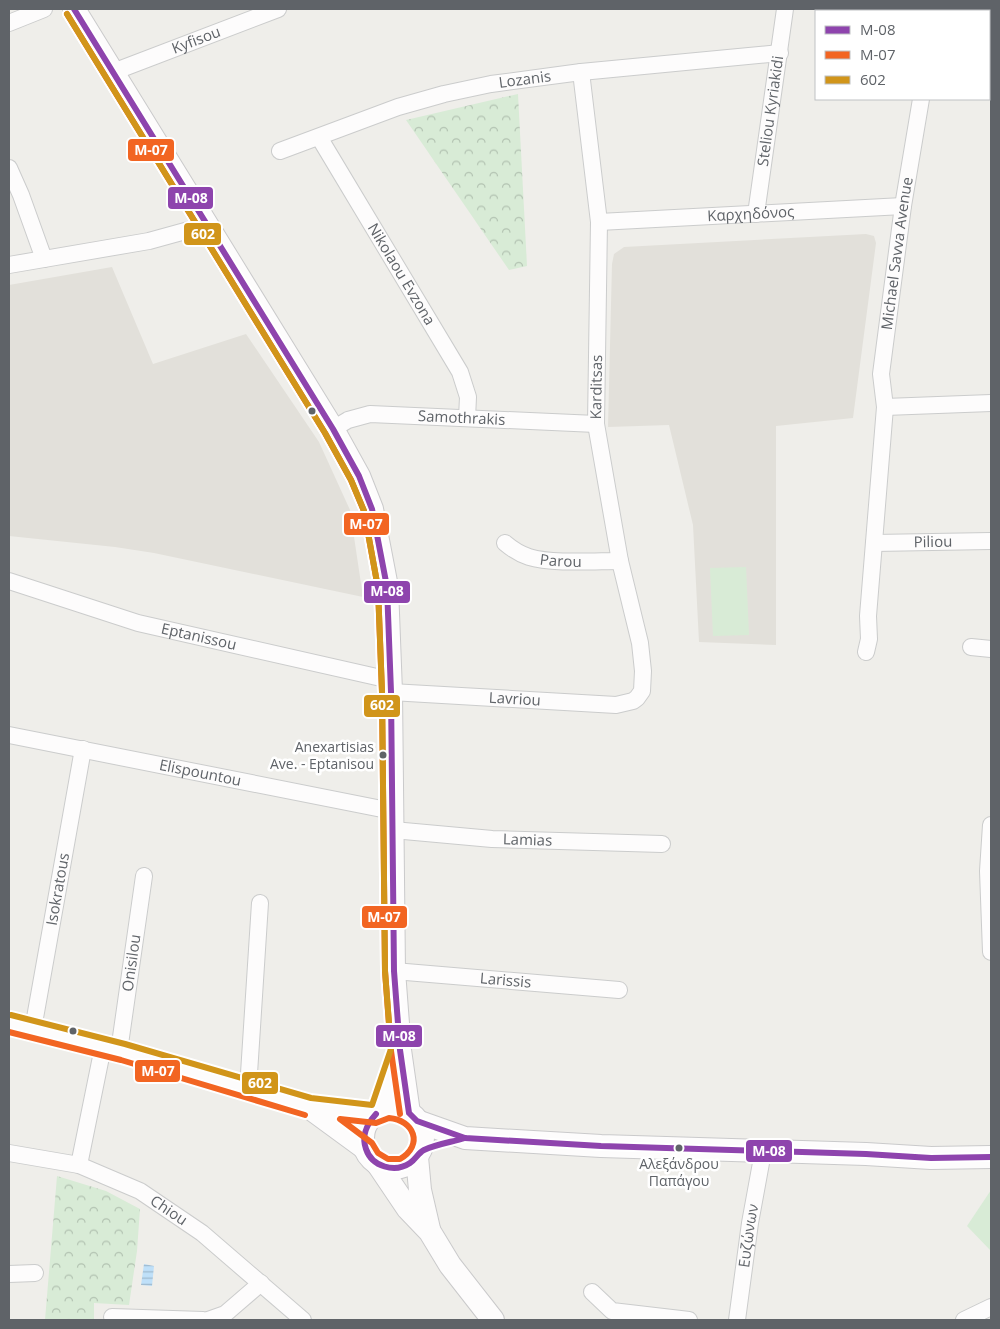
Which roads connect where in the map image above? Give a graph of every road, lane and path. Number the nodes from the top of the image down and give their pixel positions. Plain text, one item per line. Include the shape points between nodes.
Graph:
1 (44, 9) edge
2 (74, 9) edge
3 (278, 9) edge
4 (785, 9) edge
5 (9, 23) edge
6 (780, 53) junction
7 (113, 72) junction
8 (581, 72) junction
9 (921, 100) edge
10 (319, 136) junction
11 (280, 151) dead end
12 (9, 168) edge
13 (903, 206) junction
14 (756, 214) junction
15 (599, 222) junction
16 (207, 225) junction
17 (44, 259) junction
18 (9, 265) edge
19 (991, 403) edge
20 (885, 407) junction
21 (467, 418) junction
22 (596, 424) junction
23 (333, 429) junction
24 (991, 541) edge
25 (505, 543) dead end
26 (874, 543) junction
27 (620, 561) junction
28 (9, 581) edge
29 (971, 647) dead end
30 (991, 649) edge
31 (866, 652) dead end
32 (391, 686) junction
33 (638, 698) joint
34 (9, 735) edge
35 (83, 749) junction
36 (392, 821) junction
37 (991, 825) edge
38 (662, 844) dead end
39 (144, 876) dead end
40 (260, 903) dead end
41 (991, 952) edge
42 (394, 971) junction
43 (619, 990) dead end
44 (9, 1023) edge
45 (33, 1029) junction
46 (111, 1049) junction
47 (400, 1050) junction
48 (248, 1089) junction
49 (309, 1107) junction
50 (378, 1113) junction
51 (413, 1117) junction
52 (466, 1138) junction
53 (9, 1152) edge
54 (763, 1152) junction
55 (418, 1154) junction
56 (371, 1156) junction
57 (991, 1157) edge
58 (78, 1165) junction
59 (430, 1232) junction
60 (35, 1273) dead end
61 (9, 1274) edge
62 (261, 1283) junction
63 (592, 1292) dead end
64 (991, 1307) edge
65 (112, 1317) dead end
66 (204, 1320) edge
67 (208, 1320) edge
68 (303, 1320) edge
69 (493, 1320) edge
70 (688, 1320) edge
71 (737, 1320) edge
72 (964, 1320) edge

1 - 5 street
2 - 7 street
3 - 7 street, Kyfisou
4 - 6 street, Steliou Kyriakidi
6 - 8 street, Lozanis
6 - 14 street, Steliou Kyriakidi
7 - 16 street
8 - 10 street, Lozanis via 444,94
8 - 15 street, Karditsas
9 - 13 street, Michael Savva Avenue
10 - 11 street, Lozanis
10 - 21 street, Nikolaou Evzona via 460,372 468,397
12 - 17 street
13 - 14 street, Καρχηδόνος
13 - 20 street, Michael Savva Avenue via 881,374
14 - 15 street, Καρχηδόνος
15 - 22 street, Karditsas
16 - 17 street via 149,241
16 - 23 street
17 - 18 street
19 - 20 street
20 - 26 street, Michael Savva Avenue
21 - 22 street, Samothrakis
21 - 23 street, Samothrakis via 370,414 353,418
22 - 27 street, Karditsas
23 - 32 street via 359,476 372,509 387,587
24 - 26 street, Piliou
25 - 27 street, Parou via 531,558
26 - 31 street, Michael Savva Avenue
27 - 33 street, Karditsas via 640,643 644,681
28 - 32 street, Eptanissou via 138,623
29 - 30 street
32 - 33 street, Lavriou via 616,705
32 - 36 street
34 - 35 street, Elispountou
35 - 36 street, Elispountou
35 - 45 street, Isokratous
36 - 38 street, Lamias via 492,839
36 - 42 street
37 - 41 street via 988,871
39 - 46 street, Onisilou
40 - 48 street
42 - 43 street, Larissis
42 - 47 street
44 - 45 street
45 - 46 street
46 - 48 street
46 - 58 street, Onisilou
47 - 50 street
47 - 51 street
48 - 49 street
49 - 50 street
49 - 56 street
50 - 51 street via 396,1109
50 - 56 street via 366,1126 364,1138
51 - 52 street
51 - 55 street via 423,1136
52 - 54 street
52 - 55 street
53 - 58 street, Chiou
54 - 57 street
54 - 71 street, Ευζώνων
55 - 56 street via 402,1167 394,1168
55 - 59 street via 420,1190
56 - 59 street via 408,1209
58 - 62 street, Chiou via 146,1195 202,1233
59 - 69 street via 450,1265
60 - 61 street
62 - 67 street via 225,1314
62 - 68 street, Chiou
63 - 70 street via 612,1311
64 - 72 street
65 - 66 street

